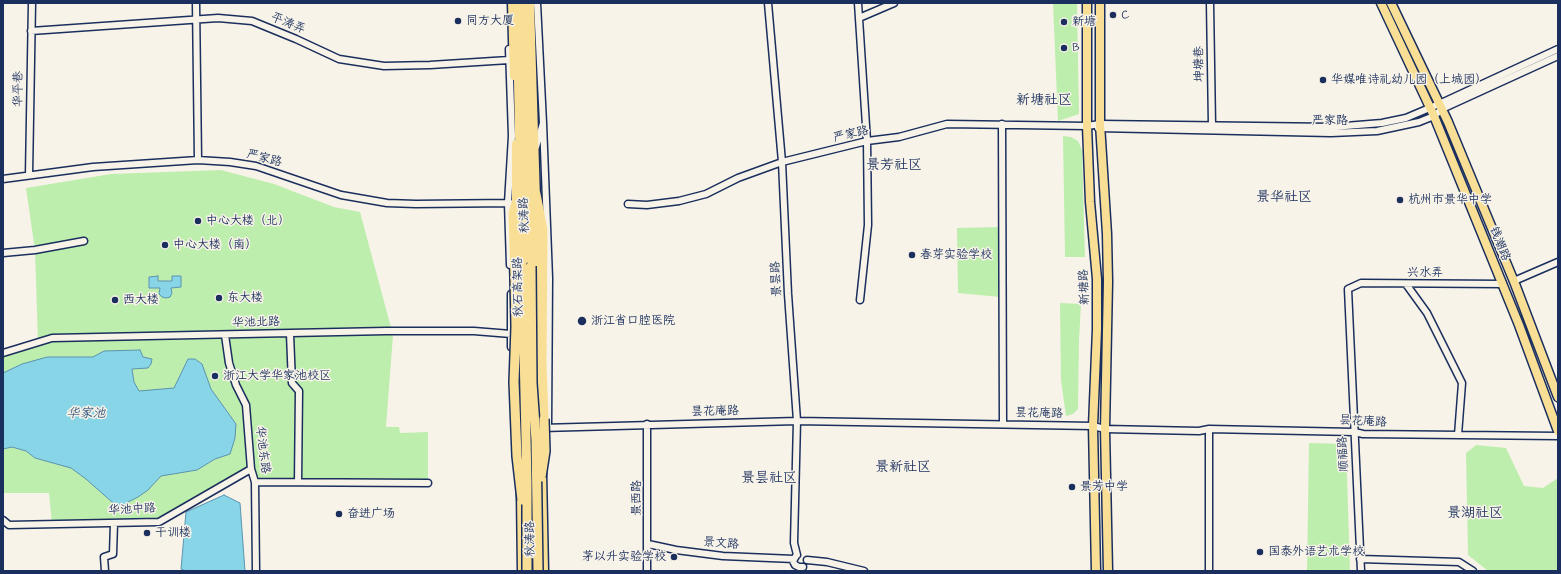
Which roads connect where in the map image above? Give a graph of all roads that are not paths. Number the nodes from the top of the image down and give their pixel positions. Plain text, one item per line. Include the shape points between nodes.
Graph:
1 (32, 3) edge
2 (196, 3) edge
3 (508, 3) edge
4 (512, 3) edge
5 (517, 3) edge
6 (525, 3) edge
7 (530, 3) edge
8 (537, 3) edge
9 (768, 3) edge
10 (858, 3) edge
11 (894, 3) edge
12 (1087, 3) edge
13 (1100, 3) edge
14 (1210, 3) edge
15 (1381, 3) edge
16 (1392, 3) edge
17 (197, 18) junction
18 (859, 18) junction
19 (31, 30) junction
20 (1558, 49) edge
21 (1558, 56) edge
22 (510, 60) junction
23 (1440, 106) junction
24 (1430, 108) junction
25 (1434, 116) junction
26 (543, 123) junction
27 (1002, 124) junction
28 (1212, 125) junction
29 (1087, 126) junction
30 (1101, 126) junction
31 (867, 142) junction
32 (535, 150) junction
33 (198, 160) junction
34 (782, 162) junction
35 (29, 175) junction
36 (3, 179) edge
37 (536, 194) junction
38 (512, 203) junction
39 (628, 204) dead end
40 (84, 241) dead end
41 (3, 253) edge
42 (1558, 262) edge
43 (1514, 281) junction
44 (1406, 284) junction
45 (1503, 284) junction
46 (1348, 289) joint
47 (860, 300) dead end
48 (290, 334) junction
49 (511, 334) junction
50 (225, 335) junction
51 (3, 353) edge
52 (1558, 397) edge
53 (797, 421) junction
54 (647, 424) junction
55 (1003, 424) junction
56 (1093, 426) junction
57 (520, 428) junction
58 (545, 428) junction
59 (1208, 428) junction
60 (1105, 429) junction
61 (1558, 431) edge
62 (1354, 432) junction
63 (1458, 435) junction
64 (1558, 436) edge
65 (251, 469) junction
66 (255, 482) junction
67 (298, 482) junction
68 (428, 483) dead end
69 (537, 502) junction
70 (3, 520) edge
71 (114, 523) junction
72 (526, 532) junction
73 (648, 544) junction
74 (796, 557) junction
75 (1360, 559) junction
76 (807, 560) junction
77 (803, 569) edge
78 (105, 571) edge
79 (256, 571) edge
80 (522, 571) edge
81 (527, 571) edge
82 (538, 571) edge
83 (544, 571) edge
84 (647, 571) edge
85 (864, 571) edge
86 (1096, 571) edge
87 (1108, 571) edge
88 (1210, 571) edge
89 (1361, 571) edge
90 (1473, 571) edge

1 - 19 street, 华平巷
2 - 17 street
3 - 22 street
4 - 38 main road, 秋涛路 via 516,120
5 - 72 highway, 秋石高架路, bridge
6 - 69 highway, 秋石高架路, bridge via 532,383
7 - 32 main road, 秋涛路
8 - 26 street
9 - 34 street, 景昙路
10 - 18 street
11 - 18 street
12 - 29 main road, 新塘路
13 - 30 main road, 新塘路
14 - 28 street, 坤塘巷
15 - 24 main road, 钱潮路
16 - 23 main road, 钱潮路
17 - 19 street, 平涛弄
17 - 22 street, 平涛弄 via 252,22 339,59 384,66
17 - 33 street
18 - 31 street
19 - 35 street, 华平巷
20 - 23 street, 严家路
21 - 23 street, 严家路
22 - 38 street
23 - 24 street, 严家路
23 - 25 street, 严家路
23 - 43 main road, 钱潮路
24 - 25 main road, 钱潮路
24 - 28 street, 严家路 via 1398,120 1351,126
25 - 30 street, 严家路 via 1406,126 1354,132
25 - 45 main road, 钱潮路
26 - 32 street
26 - 58 street via 549,278
27 - 29 street, 严家路
27 - 31 street, 严家路 via 947,124 899,137
27 - 55 street
28 - 30 street, 严家路
29 - 30 street, 严家路
29 - 56 main road, 新塘路 via 1097,279
30 - 60 main road, 新塘路 via 1108,250
31 - 34 street, 严家路
31 - 47 street via 868,225
32 - 37 main road, 秋涛路
33 - 35 street, 严家路 via 116,165
33 - 38 street, 严家路 via 256,166 341,195 387,203
34 - 39 street, 严家路 via 738,178 706,194 678,201
34 - 53 street, 景昙路
35 - 36 street, 严家路
37 - 58 main road, 秋涛路 via 538,381
37 - 69 highway, bridge via 543,230 542,363 545,451
38 - 49 street
38 - 57 main road, 秋涛路
38 - 72 highway, bridge via 517,456
40 - 41 street
42 - 43 street
43 - 52 main road, 钱潮路
44 - 45 street, 兴水弄
44 - 46 street, 兴水弄 via 1361,283
44 - 63 street via 1427,313 1462,383
45 - 61 main road, 钱潮路
46 - 62 street, 顺福路
48 - 49 street, 华池北路 via 474,331
48 - 50 street, 华池北路
48 - 67 street via 292,383 299,391
49 - 57 street via 513,411
50 - 51 street, 华池北路 via 52,338
50 - 65 street, 华池东路 via 229,363 246,405
53 - 54 street, 昙花庵路
53 - 55 street, 昙花庵路
53 - 74 street, 景昙路 via 794,543
54 - 58 street, 昙花庵路
54 - 73 street, 景西路
55 - 56 street, 昙花庵路
56 - 60 street, 昙花庵路
56 - 86 main road, 新塘路
57 - 58 street, 昙花庵路
57 - 80 main road, 秋涛路
58 - 83 main road, 秋涛路
59 - 60 street, 昙花庵路 via 1199,431
59 - 62 street, 昙花庵路
59 - 88 street
60 - 87 main road, 新塘路
62 - 63 street, 昙花庵路
62 - 75 street, 顺福路
63 - 64 street, 昙花庵路
65 - 66 street, 华池东路
65 - 71 street, 华池中路 via 159,522
66 - 67 street
66 - 79 street, 华池东路
67 - 68 street
69 - 82 highway, 秋石高架路, bridge
70 - 71 street, 华池中路 via 9,525
71 - 78 street via 113,554 104,557
72 - 81 highway, 秋石高架路, bridge
73 - 74 street, 景文路 via 723,556
73 - 84 street, 景西路
74 - 76 street via 802,554
74 - 77 street via 795,565
75 - 89 street, 顺福路
75 - 90 street via 1459,562
76 - 77 street
76 - 85 street

